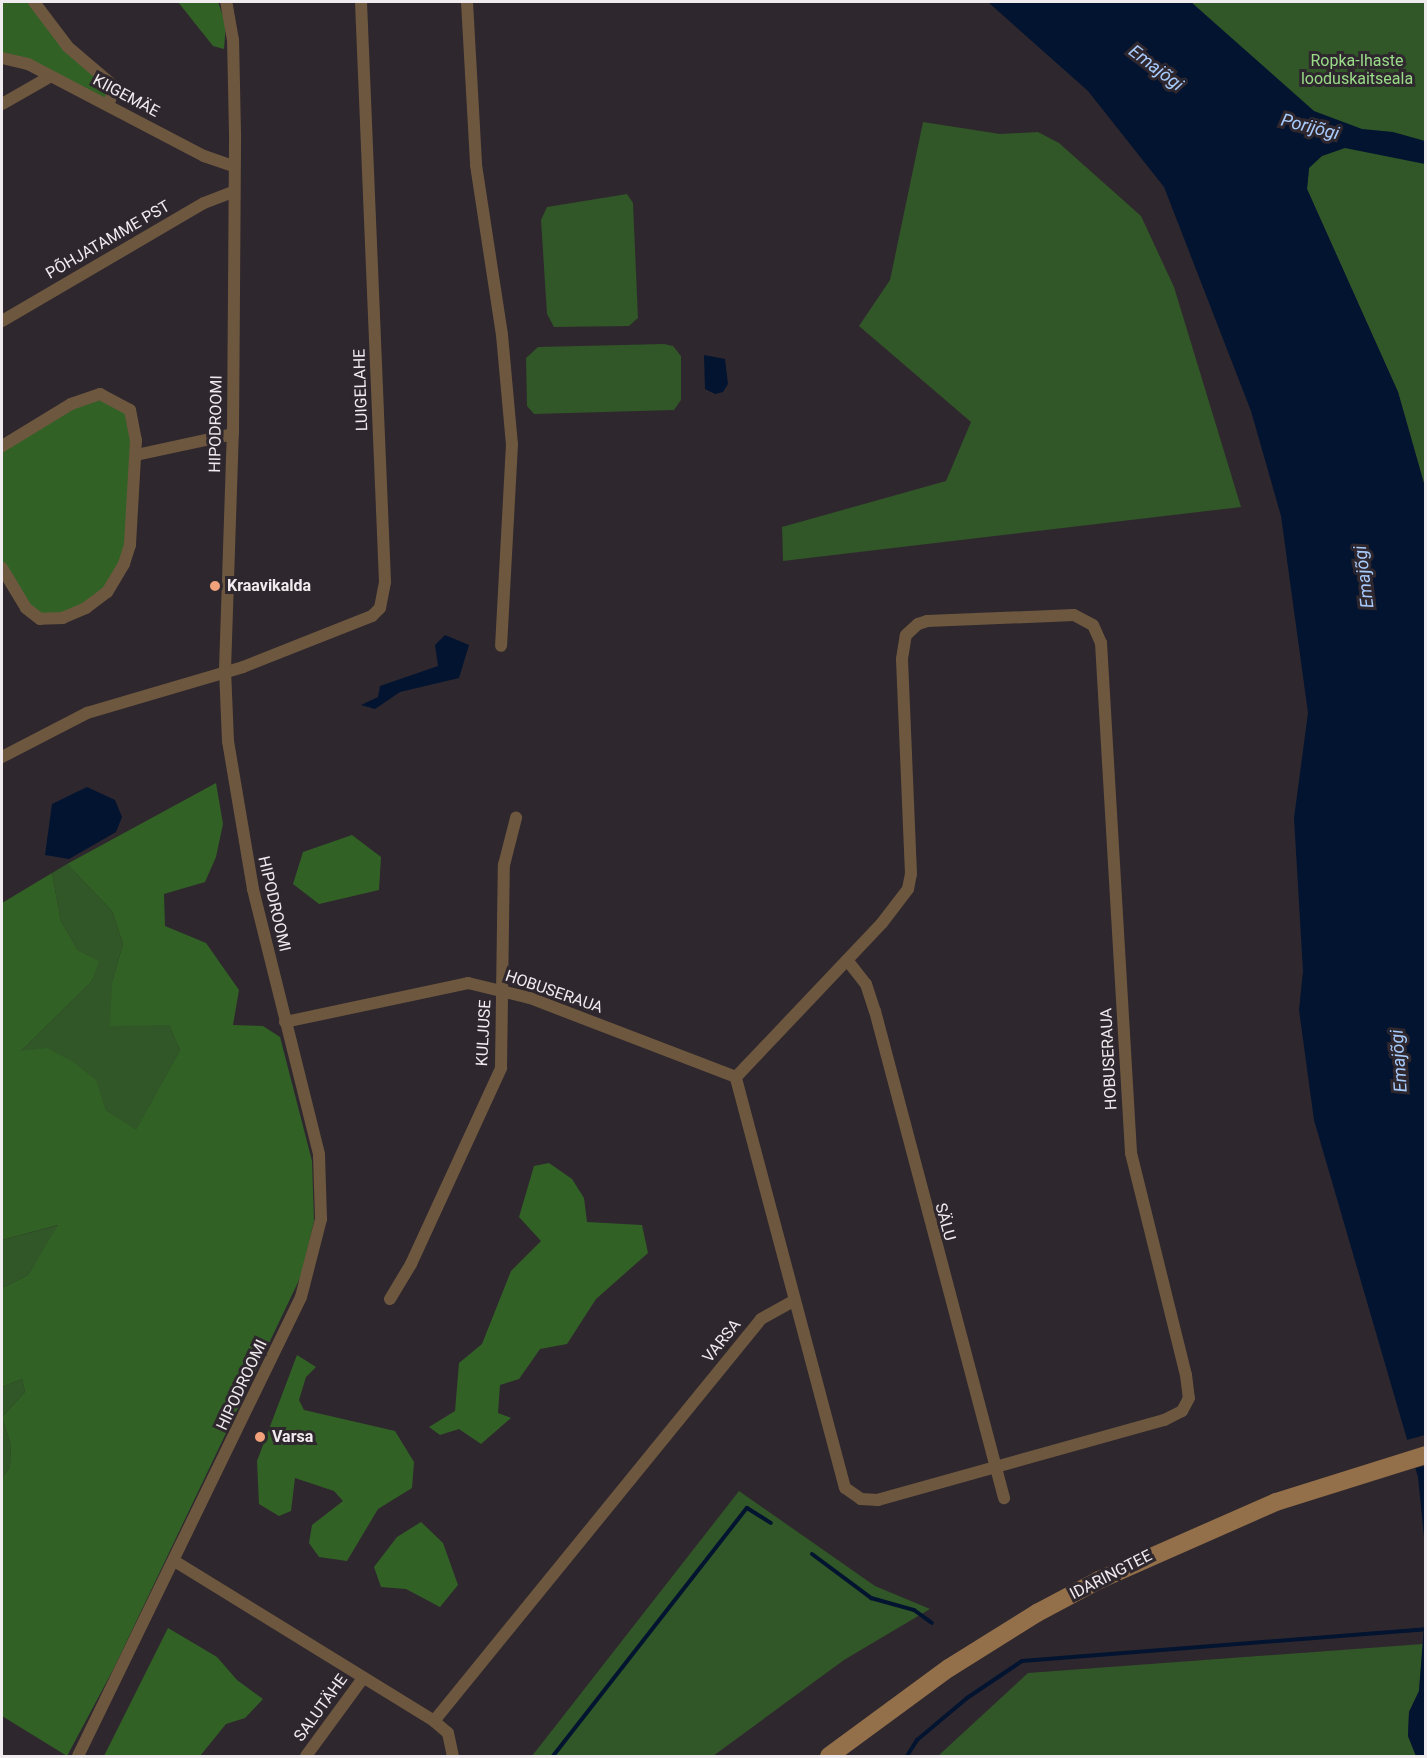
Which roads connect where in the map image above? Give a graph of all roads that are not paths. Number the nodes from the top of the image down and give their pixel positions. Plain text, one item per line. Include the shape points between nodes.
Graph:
1 (34, 2) edge
2 (226, 2) edge
3 (361, 2) edge
4 (467, 2) edge
5 (2, 58) edge
6 (51, 76) junction
7 (2, 104) edge
8 (108, 104) junction
9 (233, 166) junction
10 (233, 192) junction
11 (2, 321) edge
12 (233, 434) junction
13 (2, 446) edge
14 (136, 454) junction
15 (2, 568) edge
16 (501, 646) dead end
17 (225, 670) junction
18 (2, 757) edge
19 (516, 818) dead end
20 (847, 960) junction
21 (502, 991) junction
22 (285, 1022) junction
23 (736, 1077) junction
24 (390, 1299) dead end
25 (793, 1301) junction
26 (1425, 1455) edge
27 (997, 1467) junction
28 (1004, 1498) dead end
29 (176, 1562) junction
30 (363, 1678) junction
31 (434, 1720) junction
32 (78, 1756) edge
33 (306, 1756) edge
34 (453, 1756) edge
35 (829, 1756) edge

1 - 8 street via 68,46 116,88
2 - 9 street, HIPODROOMI via 233,40
3 - 17 street, LUIGELAHE via 383,599 381,608 372,616 243,667
4 - 16 street via 476,165 502,335 512,444
5 - 6 street, KIIGEMÄE via 28,64
6 - 7 street
6 - 8 street, KIIGEMÄE
8 - 9 street, KIIGEMÄE via 204,156
9 - 10 street, HIPODROOMI
10 - 11 street, PÕHJATAMME PST via 204,203
10 - 12 street, HIPODROOMI
12 - 14 street
12 - 17 street, HIPODROOMI
13 - 14 street via 71,404 100,394 130,410
14 - 15 street via 130,545 124,564 96,602 63,618 40,619 26,608
17 - 18 street via 87,713
17 - 22 street, HIPODROOMI via 228,741 241,831
19 - 21 street, KULJUSE via 504,865
20 - 23 street, HOBUSERAUA
20 - 27 street, SÄLU via 858,969 869,993
20 - 27 street, HOBUSERAUA via 903,897 911,874 902,659 906,635 927,621 1074,615 1087,619 1101,643 1131,1153 1189,1398 1182,1411 1164,1420
21 - 22 street, HOBUSERAUA via 468,983
21 - 23 street, HOBUSERAUA
21 - 24 street, KULJUSE via 501,1068 411,1264
22 - 29 street, HIPODROOMI via 319,1154 321,1219 315,1251 301,1297
23 - 25 street, HOBUSERAUA
25 - 27 street, HOBUSERAUA via 845,1488 853,1496 878,1500
25 - 31 street, VARSA via 761,1319
26 - 35 main road, IDARINGTEE via 1333,1481 1217,1525 1036,1613 949,1668
27 - 28 street, SÄLU
29 - 30 street
29 - 32 street, HIPODROOMI
30 - 31 street
30 - 33 street, SALUTÄHE
31 - 34 street via 448,1733

